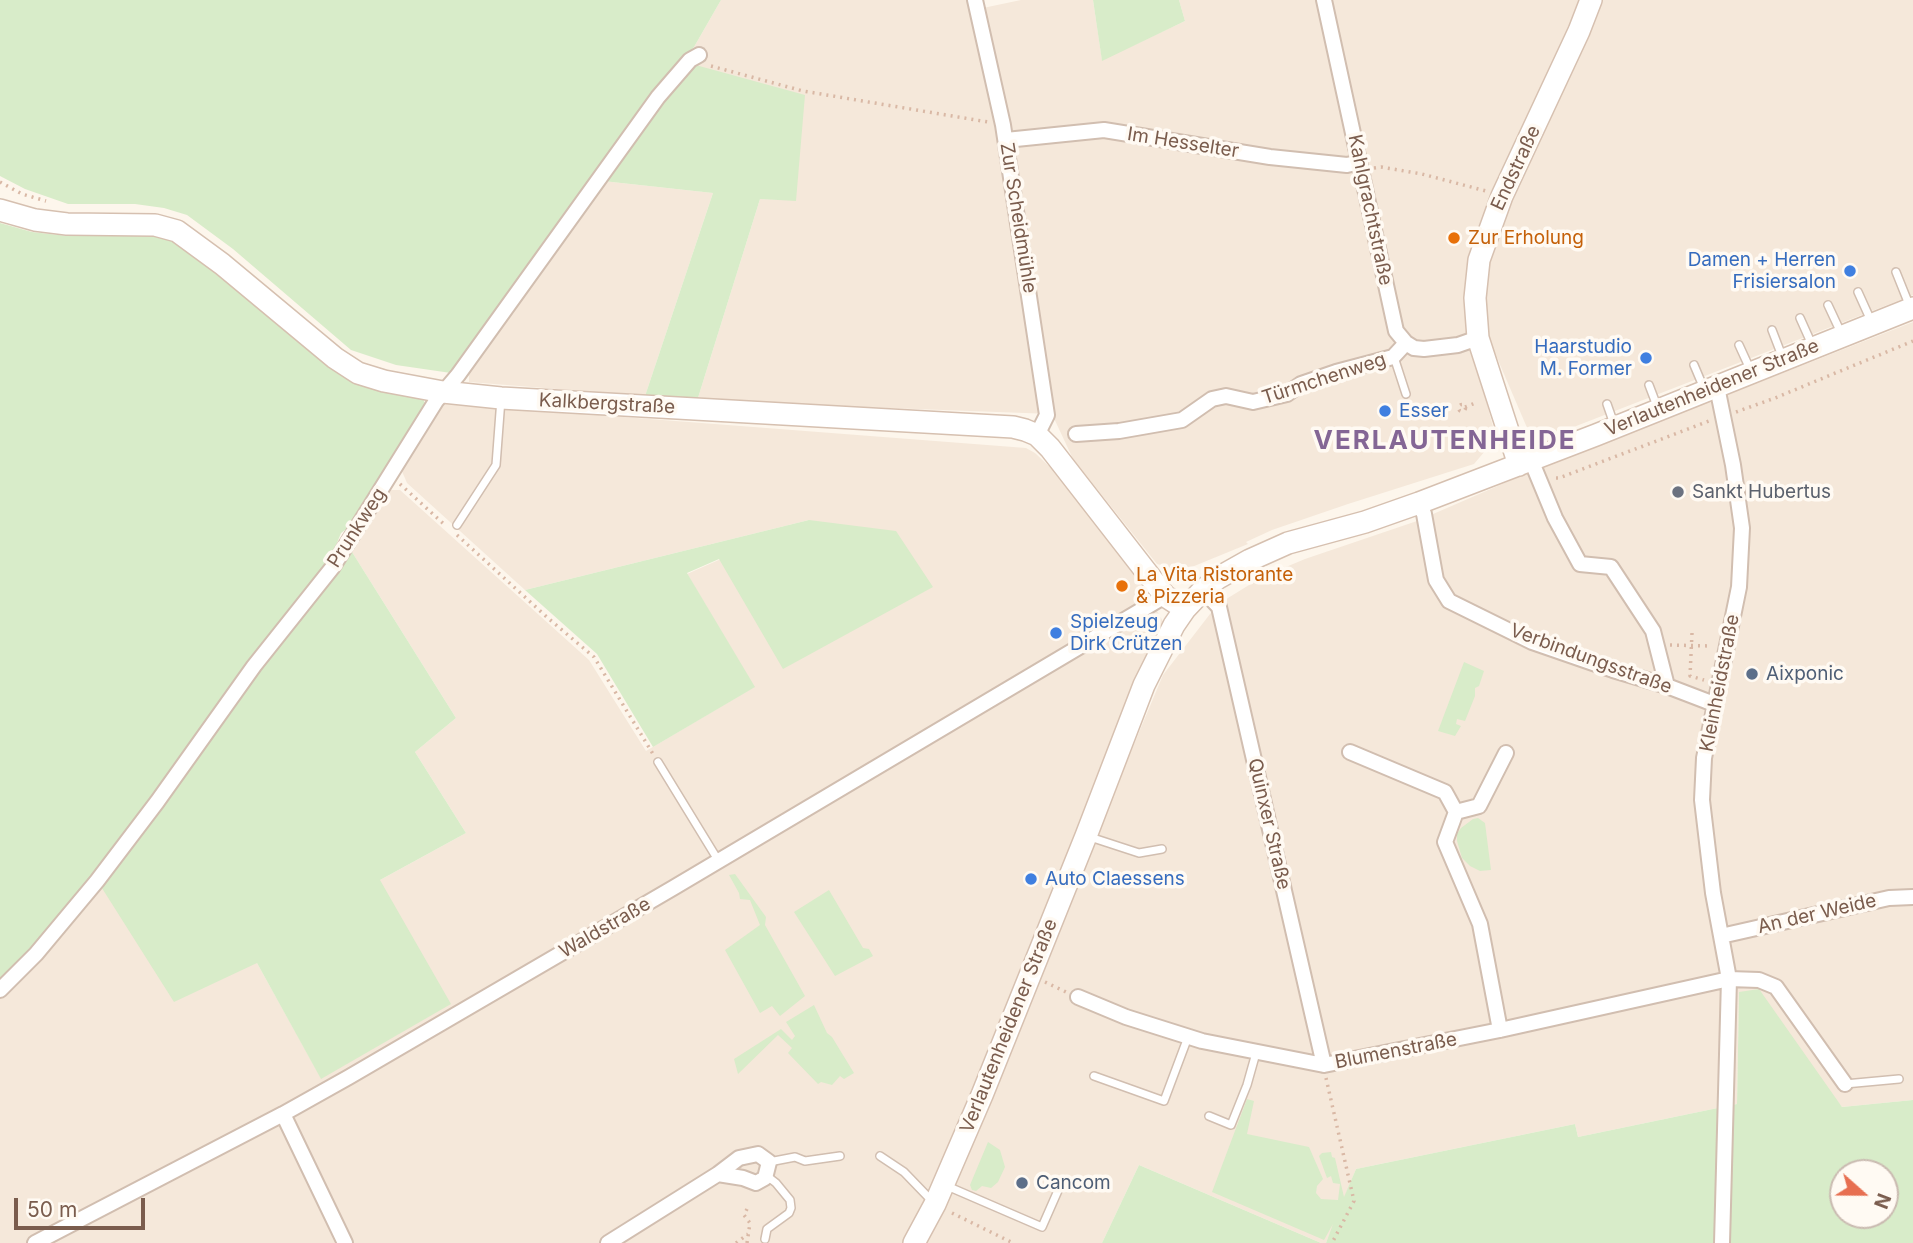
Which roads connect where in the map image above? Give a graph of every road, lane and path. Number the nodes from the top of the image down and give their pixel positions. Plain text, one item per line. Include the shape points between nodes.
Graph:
1 (975, 0) edge
2 (1324, 0) edge
3 (1591, 0) edge
4 (694, 57) joint
5 (1003, 125) junction
6 (1006, 140) junction
7 (1361, 166) junction
8 (1502, 196) junction
9 (0, 210) edge
10 (1896, 272) dead end
11 (1858, 292) dead end
12 (1828, 305) dead end
13 (1912, 308) edge
14 (1800, 318) dead end
15 (1872, 324) junction
16 (1772, 330) dead end
17 (1842, 336) junction
18 (1479, 338) junction
19 (1913, 341) edge
20 (1406, 343) junction
21 (1739, 345) dead end
22 (1813, 348) junction
23 (1393, 357) junction
24 (1784, 360) junction
25 (1695, 365) dead end
26 (1751, 373) junction
27 (1649, 385) dead end
28 (1711, 389) junction
29 (443, 392) junction
30 (1406, 394) dead end
31 (501, 398) junction
32 (1607, 404) dead end
33 (1458, 409) dead end
34 (1659, 410) junction
35 (1453, 411) dead end
36 (1723, 416) junction
37 (1615, 427) junction
38 (1037, 435) junction
39 (1076, 435) dead end
40 (1529, 467) junction
41 (390, 476) junction
42 (1419, 503) junction
43 (457, 525) dead end
44 (1203, 590) junction
45 (1165, 596) junction
46 (1185, 609) junction
47 (1692, 633) dead end
48 (1657, 644) junction
49 (1692, 646) junction
50 (1712, 646) dead end
51 (1706, 669) dead end
52 (1704, 680) junction
53 (1667, 686) junction
54 (1699, 698) junction
55 (1714, 705) junction
56 (1350, 752) dead end
57 (1506, 753) dead end
58 (658, 761) joint
59 (1456, 812) junction
60 (1086, 836) junction
61 (1162, 849) dead end
62 (718, 860) junction
63 (1913, 897) edge
64 (1721, 936) junction
65 (1030, 976) junction
66 (1729, 979) junction
67 (0, 990) edge
68 (1078, 997) joint
69 (1500, 1030) junction
70 (1188, 1037) junction
71 (1256, 1053) junction
72 (1324, 1065) junction
73 (1094, 1076) dead end
74 (1899, 1079) dead end
75 (1845, 1084) joint
76 (283, 1114) junction
77 (1209, 1116) dead end
78 (840, 1156) dead end
79 (880, 1156) dead end
80 (767, 1169) junction
81 (718, 1174) junction
82 (943, 1184) junction
83 (1060, 1186) dead end
84 (935, 1204) junction
85 (747, 1209) dead end
86 (749, 1234) junction
87 (765, 1239) dead end
88 (35, 1243) edge
89 (345, 1243) edge
90 (608, 1243) edge
91 (736, 1243) edge
92 (747, 1243) edge
93 (914, 1243) edge
94 (1013, 1243) edge
95 (1332, 1243) edge
96 (1722, 1243) edge

1 - 5 street, Zur Scheidmühle
2 - 7 street, Kahlgrachtstraße
3 - 8 main road, Endstraße
4 - 5 path via 803,91
4 - 29 street, Prunkweg via 659,97
5 - 6 street, Zur Scheidmühle
6 - 7 street, Im Hesselter via 1104,130 1270,157
6 - 38 street, Zur Scheidmühle via 1047,415
7 - 8 path via 1422,174
7 - 20 street, Kahlgrachtstraße via 1392,320
8 - 18 main road, Endstraße via 1479,260 1475,298
9 - 29 main road, Kalkbergstraße via 67,224 155,225 177,231 358,373
10 - 13 lane
11 - 15 lane
12 - 17 lane
13 - 15 main road, Verlautenheidener Straße
14 - 22 lane
15 - 17 main road, Verlautenheidener Straße
16 - 24 lane
17 - 22 main road, Verlautenheidener Straße
18 - 20 street via 1424,349
18 - 40 main road, Endstraße
19 - 36 path
20 - 23 street, Türmchenweg
21 - 26 lane
22 - 24 main road, Verlautenheidener Straße
23 - 30 lane
23 - 39 street, Türmchenweg via 1253,402 1226,396 1212,399 1182,420
24 - 26 main road, Verlautenheidener Straße
25 - 28 lane
26 - 28 main road, Verlautenheidener Straße
27 - 34 lane
28 - 34 main road, Verlautenheidener Straße
28 - 36 street, Kleinheidstraße
29 - 31 main road, Kalkbergstraße
29 - 41 street, Prunkweg
31 - 38 main road, Kalkbergstraße via 1013,427
31 - 43 lane via 496,465
32 - 37 lane
33 - 35 path
34 - 37 main road, Verlautenheidener Straße
36 - 40 path via 1559,478
36 - 55 street, Kleinheidstraße via 1742,528 1739,587
37 - 40 main road, Verlautenheidener Straße
38 - 45 main road
40 - 42 main road, Verlautenheidener Straße
40 - 48 street via 1580,564 1611,567
41 - 58 path via 594,657
41 - 67 street, Prunkweg via 332,568 254,666 157,802 97,881
42 - 44 main road, Verlautenheidener Straße via 1288,543 1250,560
42 - 53 street, Verbindungsstraße via 1436,580 1449,601 1532,642
44 - 46 main road, Verlautenheidener Straße
44 - 72 street, Quinxer Straße via 1219,607
45 - 46 main road
45 - 62 street, Waldstraße
46 - 60 main road, Verlautenheidener Straße via 1144,685
47 - 49 path
48 - 49 path
48 - 53 street
49 - 50 path
49 - 52 path via 1690,676
51 - 52 path
52 - 54 path
53 - 54 street, Verbindungsstraße
54 - 55 street, Verbindungsstraße
55 - 64 street, Kleinheidstraße via 1702,800
56 - 59 street via 1445,792
57 - 59 street via 1479,806
58 - 62 lane
59 - 69 street via 1445,842 1480,924
60 - 61 lane via 1139,853
60 - 65 main road, Verlautenheidener Straße
62 - 76 street, Waldstraße
63 - 64 street, An der Weide via 1889,898
64 - 66 street, Kleinheidstraße
65 - 68 path
65 - 82 main road, Verlautenheidener Straße
66 - 69 street, Blumenstraße
66 - 75 street via 1759,980 1776,987
66 - 96 street, Kleinheidstraße
68 - 70 street, Blumenstraße
69 - 72 street, Blumenstraße
70 - 71 street, Blumenstraße
70 - 73 lane via 1164,1101
71 - 72 street, Blumenstraße
71 - 77 lane via 1231,1125
72 - 95 path via 1354,1201
74 - 75 lane
76 - 88 street, Waldstraße
76 - 89 street
78 - 80 lane via 805,1161 795,1157
79 - 84 lane via 904,1172
80 - 81 street via 765,1178 756,1183
80 - 81 street via 758,1154 739,1158
80 - 87 lane via 791,1208 767,1229
81 - 90 street
82 - 83 lane via 1042,1227
82 - 84 main road, Verlautenheidener Straße
84 - 93 main road, Verlautenheidener Straße
84 - 94 path
85 - 86 path
86 - 91 path
86 - 92 path

